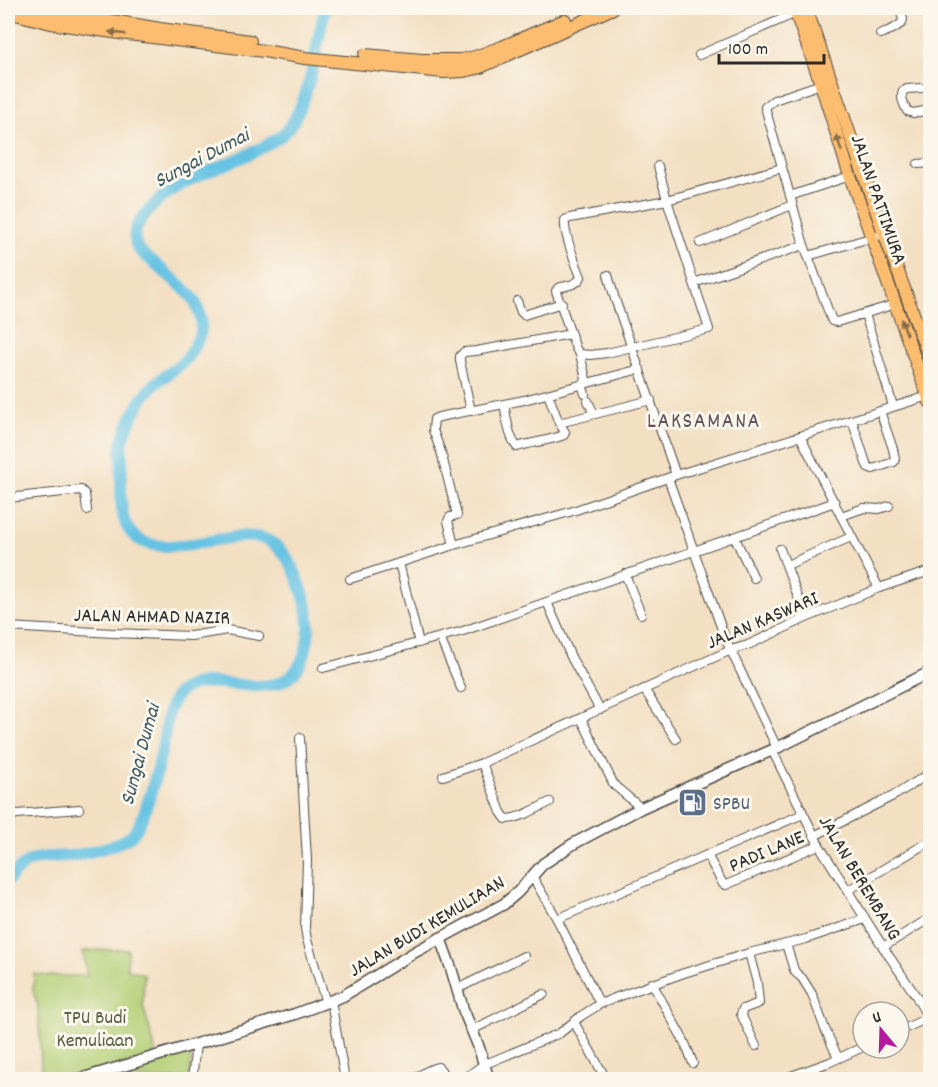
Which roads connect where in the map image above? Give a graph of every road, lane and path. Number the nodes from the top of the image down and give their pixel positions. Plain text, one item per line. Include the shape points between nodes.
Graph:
1 (21, 8) edge
2 (606, 8) edge
3 (613, 8) edge
4 (899, 8) edge
5 (799, 9) edge
6 (8, 12) edge
7 (880, 34) dead end
8 (196, 38) junction
9 (699, 55) dead end
10 (445, 66) junction
11 (821, 84) junction
12 (922, 88) dead end
13 (930, 110) edge
14 (930, 163) edge
15 (918, 164) dead end
16 (658, 166) dead end
17 (782, 168) junction
18 (849, 176) junction
19 (790, 196) junction
20 (667, 200) junction
21 (792, 205) junction
22 (878, 236) junction
23 (700, 243) dead end
24 (804, 245) junction
25 (808, 256) junction
26 (608, 275) dead end
27 (694, 283) junction
28 (517, 301) dead end
29 (562, 303) junction
30 (896, 304) junction
31 (865, 314) junction
32 (571, 334) junction
33 (632, 347) junction
34 (580, 354) junction
35 (930, 360) edge
36 (640, 369) junction
37 (585, 384) junction
38 (548, 394) junction
39 (929, 399) edge
40 (651, 400) junction
41 (504, 404) junction
42 (893, 406) junction
43 (471, 411) junction
44 (880, 411) junction
45 (594, 414) junction
46 (852, 420) junction
47 (559, 423) junction
48 (800, 436) junction
49 (672, 476) junction
50 (8, 498) edge
51 (835, 502) junction
52 (889, 506) dead end
53 (87, 510) dead end
54 (841, 516) junction
55 (851, 537) junction
56 (735, 538) junction
57 (454, 545) junction
58 (780, 549) dead end
59 (694, 551) junction
60 (399, 562) junction
61 (787, 565) junction
62 (930, 571) edge
63 (626, 574) junction
64 (754, 578) dead end
65 (350, 579) dead end
66 (879, 588) junction
67 (547, 602) junction
68 (641, 614) dead end
69 (806, 618) junction
70 (8, 627) edge
71 (259, 636) dead end
72 (440, 638) junction
73 (419, 643) junction
74 (731, 650) junction
75 (323, 668) dead end
76 (930, 672) edge
77 (461, 688) dead end
78 (644, 689) junction
79 (600, 710) junction
80 (581, 718) junction
81 (300, 738) dead end
82 (676, 739) dead end
83 (774, 749) junction
84 (482, 763) junction
85 (930, 773) edge
86 (443, 777) dead end
87 (550, 802) dead end
88 (641, 808) junction
89 (79, 809) dead end
90 (803, 814) junction
91 (8, 817) edge
92 (814, 836) junction
93 (930, 842) edge
94 (819, 845) junction
95 (707, 855) junction
96 (531, 876) junction
97 (847, 891) junction
98 (930, 918) edge
99 (557, 919) junction
100 (865, 919) junction
101 (440, 938) junction
102 (786, 944) junction
103 (883, 947) junction
104 (749, 953) junction
105 (524, 956) dead end
106 (652, 983) junction
107 (457, 988) junction
108 (544, 994) dead end
109 (329, 1002) junction
110 (600, 1004) junction
111 (930, 1019) edge
112 (574, 1022) junction
113 (911, 1026) edge
114 (472, 1030) junction
115 (196, 1044) junction
116 (756, 1046) dead end
117 (851, 1052) edge
118 (838, 1058) junction
119 (693, 1063) dead end
120 (483, 1065) junction
121 (606, 1079) edge
122 (77, 1080) edge
123 (192, 1080) edge
124 (345, 1080) edge
125 (411, 1080) edge
126 (446, 1080) edge
127 (462, 1080) edge
128 (489, 1080) edge
129 (780, 1080) edge

1 - 8 main road
2 - 10 main road
3 - 10 main road via 478,68 464,71
4 - 7 street via 902,23
5 - 9 street
5 - 11 main road, JALAN PATTIMURA
5 - 22 main road, JALAN PATTIMURA
8 -> 6 main road via 130,35
8 - 10 main road via 422,60
11 - 17 street via 774,100 765,107
18 -> 11 main road, JALAN PATTIMURA
12 - 13 street via 903,91 905,107 908,112
14 - 15 street
16 - 20 street
17 - 19 street
17 - 20 street
18 - 19 street
18 - 22 main road, JALAN PATTIMURA
19 - 21 street
20 - 27 street
20 - 29 street via 566,220 565,228 581,277 576,283 558,288
21 - 23 street
21 - 24 street
22 - 25 street
22 - 30 main road, JALAN PATTIMURA
22 - 35 main road, JALAN PATTIMURA
24 - 25 street
24 - 27 street
25 - 31 street via 832,321
26 - 33 street, JALAN BEREMBANG
27 - 33 street via 710,329
28 - 29 street via 524,315
29 - 32 street
30 - 31 street
39 -> 30 main road, JALAN PATTIMURA
31 - 42 street
32 - 34 street
32 - 43 street via 464,352 460,361
33 - 34 street
33 - 36 street, JALAN BEREMBANG
34 - 37 street
36 - 37 street
36 - 40 street, JALAN BEREMBANG
37 - 38 street
37 - 45 street
38 - 41 street
38 - 47 street
39 - 42 street
40 - 45 street
40 - 49 street, JALAN BEREMBANG
41 - 43 street
41 - 47 street via 511,439 517,447 562,437 565,432
42 - 44 street
43 - 57 street via 439,417 433,422 456,508 457,515 448,521
44 - 46 street
44 - 46 street via 896,459 873,469 866,463
45 - 47 street
46 - 48 street
48 - 49 street
48 - 51 street
49 - 57 street via 573,511
49 - 59 street, JALAN BEREMBANG
50 - 53 street via 81,490
51 - 54 street
51 - 56 street
52 - 54 street via 864,508
54 - 55 street
55 - 61 street
55 - 66 street
56 - 59 street
56 - 64 street
57 - 60 street
58 - 61 street
59 - 63 street
59 - 74 street, JALAN BEREMBANG
60 - 65 street
60 - 73 street
61 - 69 street
62 - 66 street, JALAN KASWARI
63 - 67 street
63 - 68 street
66 - 69 street, JALAN KASWARI
67 - 72 street
67 - 79 street
69 - 74 street, JALAN KASWARI
70 - 71 street, JALAN AHMAD NAZIR via 191,636 227,630
72 - 73 street
72 - 77 street
73 - 75 street
74 - 78 street, JALAN KASWARI
74 - 83 street, JALAN BEREMBANG
76 - 83 street, JALAN BUDI KEMULIAAN
78 - 79 street, JALAN KASWARI
78 - 82 street
79 - 80 street, JALAN KASWARI
80 - 84 street, JALAN KASWARI
80 - 88 street via 614,785
81 - 109 street via 307,860 305,928
83 - 88 street, JALAN BUDI KEMULIAAN
83 - 90 street, JALAN BEREMBANG
84 - 86 street, JALAN KASWARI
84 - 87 street via 506,819
85 - 92 street
88 - 96 street, JALAN BUDI KEMULIAAN via 559,852
89 - 91 street
90 - 92 street, JALAN BEREMBANG
90 - 95 street
92 - 94 street, JALAN BEREMBANG
93 - 97 street
94 - 95 street, PADI LANE via 726,885
94 - 97 street, JALAN BEREMBANG
95 - 99 street
96 - 99 street
96 - 101 street, JALAN BUDI KEMULIAAN via 504,904
97 - 100 street, JALAN BEREMBANG
98 - 103 street
99 - 110 street
100 - 102 street
100 - 103 street, JALAN BEREMBANG
101 - 107 street
101 - 109 street, JALAN BUDI KEMULIAAN
102 - 104 street
102 - 118 street via 794,970 812,994
103 - 111 street, JALAN BEREMBANG
104 - 106 street
104 - 116 street via 759,1003 741,1014
105 - 107 street
106 - 110 street
106 - 119 street
107 - 114 street
108 - 114 street
109 - 115 street, JALAN BUDI KEMULIAAN
109 - 124 street
110 - 112 street
111 - 113 street
112 - 120 street via 560,1033
112 - 121 street
114 - 120 street
115 - 122 street, JALAN BUDI KEMULIAAN
115 - 123 street
117 - 118 street
118 - 129 street
120 - 127 street
120 - 128 street
125 - 126 street via 438,1067

